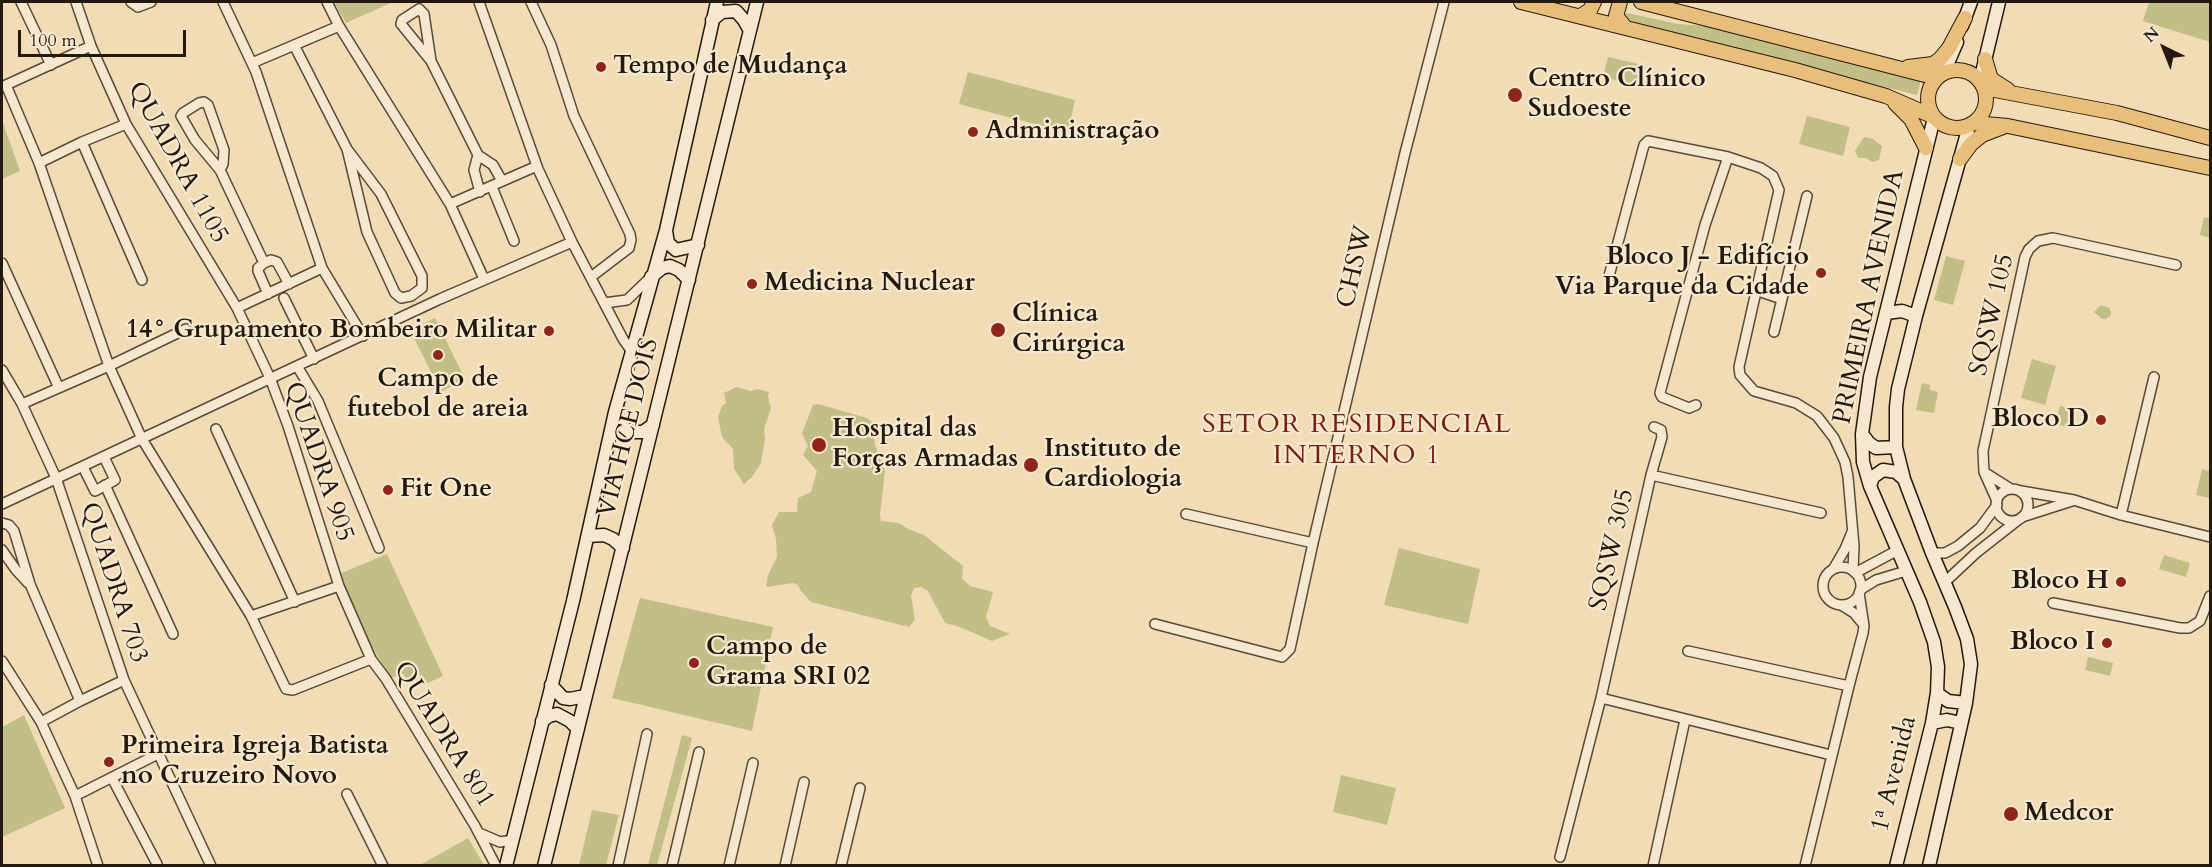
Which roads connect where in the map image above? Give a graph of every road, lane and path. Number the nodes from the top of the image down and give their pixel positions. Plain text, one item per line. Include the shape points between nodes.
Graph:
1 (21, 2) edge
2 (76, 2) edge
3 (131, 2) edge
4 (151, 2) edge
5 (223, 2) edge
6 (327, 2) edge
7 (479, 2) edge
8 (531, 2) edge
9 (717, 2) edge
10 (757, 2) edge
11 (1444, 2) edge
12 (1521, 2) edge
13 (1594, 2) edge
14 (1620, 2) edge
15 (1641, 2) edge
16 (1971, 2) edge
17 (1999, 2) edge
18 (1582, 15) junction
19 (1965, 18) junction
20 (712, 20) junction
21 (339, 26) junction
22 (1625, 27) junction
23 (749, 29) junction
24 (294, 45) junction
25 (91, 46) junction
26 (1985, 59) junction
27 (431, 61) junction
28 (252, 63) junction
29 (51, 65) junction
30 (1900, 68) junction
31 (1941, 74) junction
32 (4, 84) edge
33 (1982, 84) junction
34 (2018, 94) junction
35 (1886, 96) junction
36 (1933, 117) junction
37 (126, 124) junction
38 (1971, 124) junction
39 (2008, 126) junction
40 (2211, 138) edge
41 (82, 142) junction
42 (1926, 148) junction
43 (347, 149) junction
44 (478, 155) junction
45 (1728, 157) junction
46 (1960, 159) junction
47 (39, 163) junction
48 (537, 166) junction
49 (2211, 168) edge
50 (220, 170) junction
51 (502, 181) junction
52 (492, 187) junction
53 (480, 192) junction
54 (1807, 196) dead end
55 (450, 204) junction
56 (666, 230) junction
57 (514, 241) dead end
58 (572, 242) junction
59 (698, 245) junction
60 (264, 262) junction
61 (2, 263) edge
62 (2176, 265) dead end
63 (322, 268) junction
64 (1609, 276) dead end
65 (591, 277) junction
66 (651, 277) junction
67 (484, 279) junction
68 (142, 280) dead end
69 (689, 280) junction
70 (289, 284) junction
71 (1755, 290) junction
72 (268, 294) junction
73 (284, 298) dead end
74 (1782, 299) junction
75 (604, 303) junction
76 (237, 308) junction
77 (1886, 313) junction
78 (1916, 316) junction
79 (186, 329) dead end
80 (1774, 332) dead end
81 (363, 336) junction
82 (632, 352) junction
83 (314, 359) junction
84 (109, 366) junction
85 (297, 366) junction
86 (2, 370) edge
87 (2154, 377) dead end
88 (270, 378) junction
89 (58, 386) junction
90 (22, 404) junction
91 (1696, 405) dead end
92 (615, 412) junction
93 (653, 426) junction
94 (1654, 427) dead end
95 (216, 429) dead end
96 (1862, 434) junction
97 (142, 439) junction
98 (1896, 447) junction
99 (104, 457) junction
100 (83, 467) junction
101 (1984, 472) junction
102 (1651, 476) junction
103 (56, 478) junction
104 (1904, 479) junction
105 (105, 485) junction
106 (1870, 486) junction
107 (2011, 489) junction
108 (2021, 491) junction
109 (2074, 500) junction
110 (1997, 503) junction
111 (2, 504) edge
112 (1821, 513) dead end
113 (1186, 514) dead end
114 (2121, 515) junction
115 (2021, 518) junction
116 (2, 523) edge
117 (1853, 530) junction
118 (588, 536) junction
119 (2211, 537) edge
120 (1313, 543) junction
121 (378, 548) dead end
122 (623, 548) junction
123 (2, 550) edge
124 (1898, 550) junction
125 (1932, 553) junction
126 (1834, 568) junction
127 (1906, 571) junction
128 (1854, 572) junction
129 (1945, 582) junction
130 (30, 584) junction
131 (339, 586) junction
132 (1859, 592) junction
133 (2211, 596) edge
134 (295, 602) junction
135 (2053, 603) dead end
136 (1841, 605) junction
137 (251, 616) junction
138 (1155, 624) dead end
139 (1864, 626) junction
140 (173, 634) dead end
141 (1688, 651) dead end
142 (371, 659) junction
143 (2, 661) edge
144 (124, 680) junction
145 (551, 685) junction
146 (1849, 686) junction
147 (1937, 693) junction
148 (585, 696) junction
149 (1601, 698) junction
150 (80, 701) junction
151 (1966, 703) junction
152 (1685, 720) junction
153 (542, 721) junction
154 (41, 722) junction
155 (1932, 723) junction
156 (1961, 723) junction
157 (578, 729) junction
158 (647, 734) dead end
159 (699, 752) dead end
160 (158, 754) junction
161 (1832, 755) junction
162 (753, 763) dead end
163 (112, 778) junction
164 (804, 782) dead end
165 (860, 788) dead end
166 (347, 794) dead end
167 (75, 796) junction
168 (479, 833) junction
169 (513, 840) junction
170 (1560, 858) dead end
171 (157, 864) edge
172 (545, 864) edge
173 (98, 866) edge
174 (211, 866) edge
175 (383, 866) edge
176 (496, 866) edge
177 (506, 866) edge
178 (618, 866) edge
179 (672, 866) edge
180 (729, 866) edge
181 (785, 866) edge
182 (841, 866) edge
183 (1653, 866) edge
184 (1805, 866) edge
185 (1896, 866) edge
186 (1929, 866) edge

1 - 29 street
2 - 25 street, QUADRA 1105
3 - 4 street via 138,7
5 - 28 street
6 - 21 street
7 - 48 street
8 - 65 street via 551,45 574,116 630,234 629,248
9 - 20 main road, VIA HCE DOIS
10 - 23 main road, VIA HCE DOIS
11 - 120 street, CHSW
12 - 18 main road
13 - 18 main road
14 - 22 main road via 1616,16
15 - 30 main road
16 - 19 main road
17 - 26 main road
18 - 22 main road
19 - 30 main road via 1940,59 1933,64
19 - 31 main road
20 - 23 main road via 722,12 735,11
20 - 56 main road, VIA HCE DOIS
21 - 24 street
21 - 55 street
22 - 35 main road
23 - 59 main road, VIA HCE DOIS
24 - 28 street
24 - 43 street
25 - 29 street
25 - 37 street, QUADRA 1105
26 - 33 main road
26 - 34 main road via 1991,79
27 - 27 street via 424,14 419,9 401,23
27 - 44 street
28 - 63 street
29 - 32 street
30 - 31 main road
31 - 33 main road via 1964,70
31 - 36 main road via 1928,92
32 - 47 street
33 - 34 main road
33 - 38 main road via 1985,107
34 - 40 main road
35 - 36 main road
35 - 42 main road via 1911,119
36 - 38 main road via 1951,128
36 - 42 main road, PRIMEIRA AVENIDA
37 - 41 street
37 - 76 street, QUADRA 1105
38 - 39 main road
38 - 46 main road, PRIMEIRA AVENIDA
39 - 46 main road via 1982,135
39 - 49 main road
41 - 47 street
41 - 68 street
42 - 77 main road, PRIMEIRA AVENIDA
43 - 43 street via 366,231 395,293 401,298 411,296 422,288 422,276 381,194
44 - 51 street via 493,165
44 - 53 street via 474,170
45 - 64 street via 1653,141 1646,143
45 - 71 street via 1767,171 1779,190
45 - 91 street via 1705,225 1660,393 1689,408
46 - 78 main road, PRIMEIRA AVENIDA
47 - 84 street
48 - 51 street
48 - 58 street
50 - 50 street via 224,150 208,105 199,103 181,116
50 - 60 street
51 - 52 street
52 - 53 street
52 - 57 street
53 - 55 street
54 - 74 street
55 - 67 street
56 - 59 main road via 673,248
56 - 66 main road, VIA HCE DOIS
58 - 65 street
58 - 67 street
59 - 69 main road, VIA HCE DOIS
60 - 70 street via 277,262
60 - 72 street via 258,271
61 - 89 street
62 - 101 street, SQSW 105 via 2053,238 2032,245 2025,257 1983,451
63 - 70 street
63 - 81 street
65 - 75 street
66 - 69 main road via 670,266
66 - 75 street via 627,300
66 - 82 main road, VIA HCE DOIS
67 - 81 street
69 - 93 main road, VIA HCE DOIS
70 - 72 street
71 - 74 street
71 - 117 street via 1738,368 1740,375 1754,391 1796,402 1824,422 1845,462
72 - 76 street
73 - 83 street
74 - 80 street
75 - 82 street
76 - 88 street, QUADRA 1105
77 - 78 main road via 1902,311
77 - 96 main road, PRIMEIRA AVENIDA via 1870,377
78 - 98 main road via 1898,389
79 - 84 street
81 - 83 street
82 - 92 main road, VIA HCE DOIS
83 - 85 street
84 - 89 street
84 - 97 street
85 - 88 street
85 - 121 street via 318,401
86 - 90 street, QUADRA 703
87 - 114 street
88 - 97 street, QUADRA 905
88 - 131 street, QUADRA 905
89 - 90 street
90 - 103 street, QUADRA 703
92 - 93 main road via 620,424 630,432 643,432
92 - 118 main road, VIA HCE DOIS
93 - 122 main road, VIA HCE DOIS
94 - 102 street via 1661,430 1662,437
95 - 134 street
96 - 98 main road via 1876,448
96 - 106 main road, PRIMEIRA AVENIDA via 1863,462
97 - 99 street
97 - 137 street
98 - 104 main road
99 - 100 street
99 - 105 street via 115,480
100 - 103 street
100 - 105 street via 95,491
101 - 107 street
101 - 110 street, SQSW 105
102 - 112 street, SQSW 305
102 - 149 street, SQSW 305
103 - 111 street, QUADRA 703
103 - 144 street, QUADRA 703
104 - 106 main road via 1896,472 1883,471
104 - 125 main road, 1ª Avenida
105 - 140 street
106 - 124 main road
107 - 108 street
107 - 110 street via 2002,493
108 - 109 street
108 - 115 street via 2028,504
109 - 114 street
109 - 115 street
110 - 115 street via 2004,518
110 - 125 street via 1980,528 1958,546 1945,553
113 - 120 street
114 - 119 street
115 - 129 street
116 - 130 street via 14,531
117 - 126 street
117 - 128 street
118 - 122 main road via 604,535
118 - 145 main road, VIA HCE DOIS
120 - 138 street, CHSW via 1290,649 1284,656
122 - 148 main road, VIA HCE DOIS
123 - 130 street
124 - 127 main road
124 - 128 street
125 - 129 main road, 1ª Avenida
126 - 128 street via 1845,567
126 - 136 street via 1825,577 1823,590 1829,600
127 - 132 street via 1876,580
127 - 147 main road via 1934,642
128 - 132 street via 1859,578
129 - 151 main road, 1ª Avenida via 1967,639 1971,664
130 - 150 street
131 - 134 street
131 - 142 street, QUADRA 905
132 - 136 street via 1853,601
132 - 139 street
133 - 135 street via 2200,621 2189,628
134 - 137 street
136 - 139 street
137 - 142 street via 289,690
139 - 146 street
141 - 146 street
142 - 168 street, QUADRA 801
143 - 154 street
144 - 150 street, QUADRA 703
144 - 160 street
145 - 148 main road via 563,698
145 - 153 main road, VIA HCE DOIS
146 - 161 street
147 - 151 main road via 1948,701
147 - 155 main road, 1ª Avenida
148 - 157 main road, VIA HCE DOIS
149 - 152 street
149 - 170 street, SQSW 305
150 - 154 street, QUADRA 703
151 - 156 main road, 1ª Avenida
152 - 161 street
152 - 183 street
153 - 157 main road via 557,714
153 - 169 main road, VIA HCE DOIS
154 - 167 street
155 - 156 main road
155 - 185 main road, 1ª Avenida
156 - 186 main road, 1ª Avenida
157 - 172 main road, VIA HCE DOIS
158 - 178 street
159 - 179 street
160 - 163 street
160 - 174 street
161 - 184 street
162 - 180 street
163 - 167 street
163 - 171 street
164 - 181 street
165 - 182 street
166 - 175 street
167 - 173 street
168 - 169 street, QUADRA 801 via 500,842
168 - 176 street, QUADRA 801
169 - 177 main road, VIA HCE DOIS

